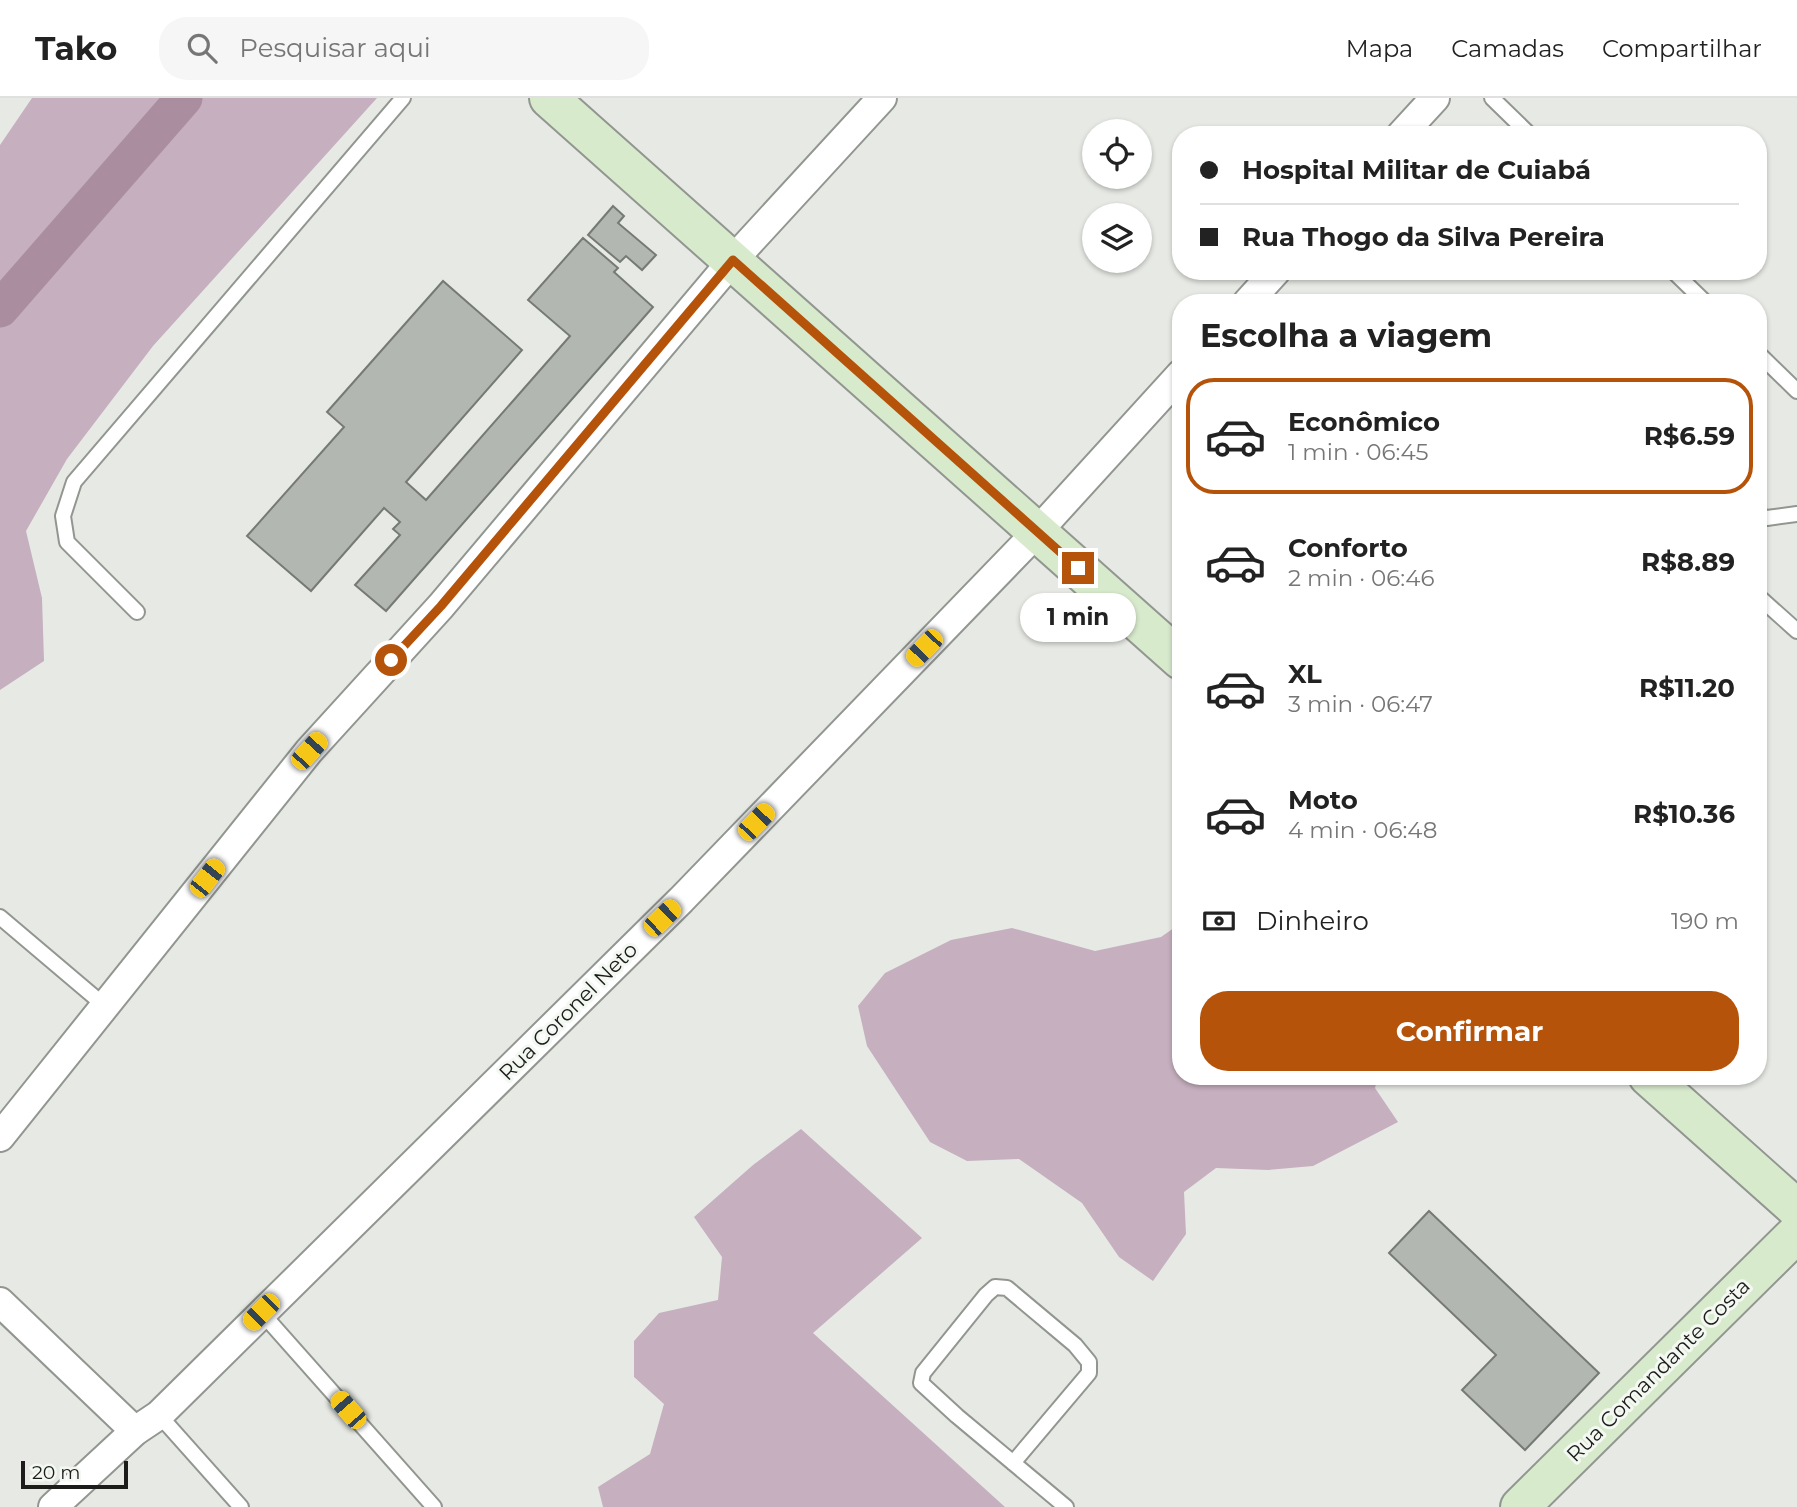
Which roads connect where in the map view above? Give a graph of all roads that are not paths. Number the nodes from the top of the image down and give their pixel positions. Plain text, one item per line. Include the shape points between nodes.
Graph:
1 (402, 98) edge
2 (549, 98) edge
3 (881, 98) edge
4 (1435, 98) edge
5 (1492, 98) edge
6 (1409, 126) edge
7 (1521, 126) edge
8 (733, 260) junction
9 (1268, 280) edge
10 (1682, 280) edge
11 (1255, 294) edge
12 (1697, 294) edge
13 (1767, 362) edge
14 (1172, 384) edge
15 (1797, 391) edge
16 (1797, 514) edge
17 (1767, 518) edge
18 (1037, 532) junction
19 (1767, 604) edge
20 (137, 612) dead end
21 (1797, 631) edge
22 (1172, 652) edge
23 (0, 917) edge
24 (105, 1006) junction
25 (1658, 1085) edge
26 (0, 1137) edge
27 (1797, 1209) edge
28 (1797, 1233) edge
29 (0, 1302) edge
30 (261, 1312) junction
31 (159, 1415) junction
32 (135, 1431) junction
33 (1013, 1463) junction
34 (53, 1507) edge
35 (241, 1507) edge
36 (434, 1507) edge
37 (1066, 1507) edge
38 (1520, 1507) edge

1 - 20 lane via 74,482 63,516 67,542
2 - 8 street
3 - 8 street
4 - 6 street
5 - 7 lane
8 - 18 street
8 - 24 street via 441,606 309,751
9 - 11 street
10 - 12 lane
13 - 15 lane
14 - 18 street, Rua Coronel Neto
16 - 17 lane
18 - 22 street
18 - 30 street, Rua Coronel Neto via 681,900
19 - 21 lane
23 - 24 lane
24 - 26 street
25 - 27 street
28 - 38 street, Rua Comandante Costa
29 - 32 street
30 - 31 street, Rua Coronel Neto
30 - 36 lane
31 - 32 street, Rua Coronel Neto
31 - 35 lane
32 - 34 street, Rua Coronel Neto
33 - 33 lane via 1088,1373 1089,1362 1076,1345 1007,1288 995,1287 923,1373 921,1383
33 - 37 lane

